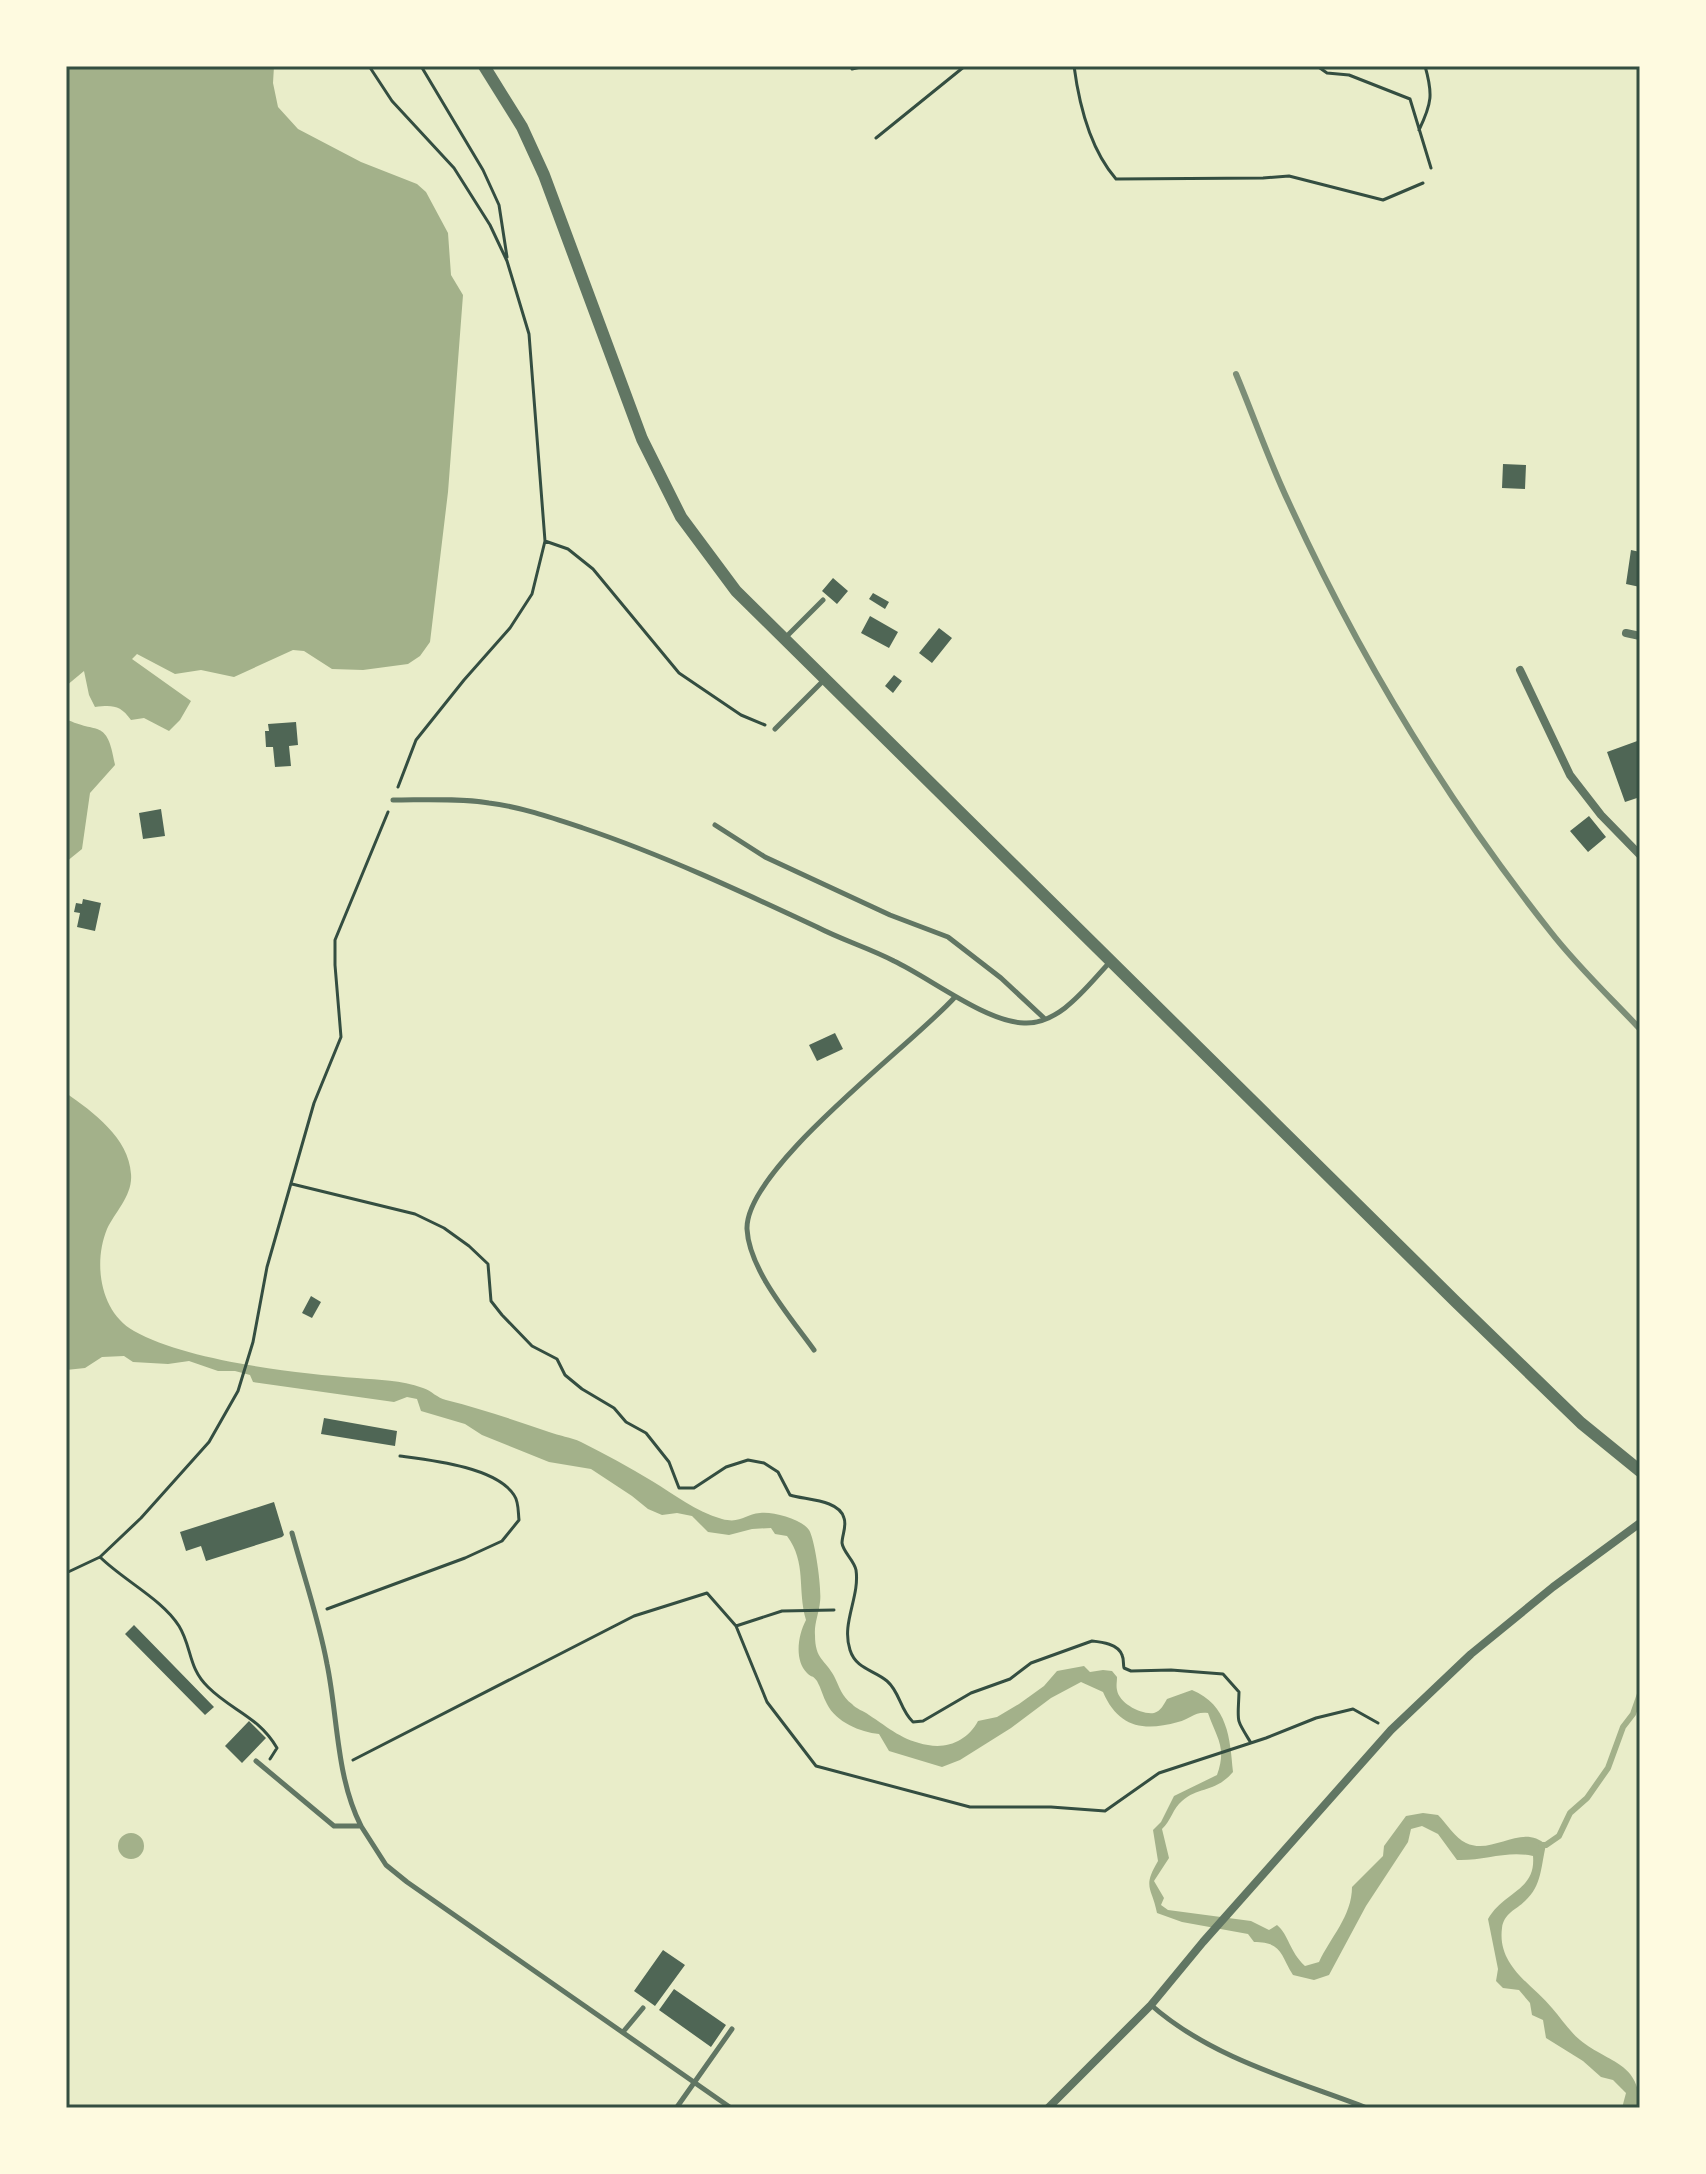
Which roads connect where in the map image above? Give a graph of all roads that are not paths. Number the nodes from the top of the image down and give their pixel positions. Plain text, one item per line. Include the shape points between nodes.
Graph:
1 (484, 66) edge
2 (823, 600) dead end
3 (1626, 633) dead end
4 (1640, 636) edge
5 (784, 639) junction
6 (1520, 670) dead end
7 (825, 679) junction
8 (775, 729) road end
9 (393, 800) road end
10 (715, 825) dead end
11 (1640, 855) edge
12 (1111, 960) junction
13 (955, 997) junction
14 (1046, 1019) junction
15 (814, 1350) dead end
16 (1640, 1471) edge
17 (1640, 1523) edge
18 (292, 1533) dead end
19 (256, 1761) dead end
20 (361, 1826) junction
21 (1151, 2005) junction
22 (643, 2008) dead end
23 (732, 2029) dead end
24 (623, 2033) junction
25 (695, 2083) junction
26 (677, 2107) edge
27 (731, 2108) edge
28 (1048, 2108) edge
29 (1367, 2108) edge

1 - 5 street via 544,175 642,439 681,517 736,591
2 - 5 lane
3 - 4 street
5 - 7 street
6 - 11 street via 1570,775
7 - 8 lane
7 - 12 street
9 - 13 lane via 489,802 623,841 894,961
10 - 14 lane via 765,857 948,937
12 - 14 lane via 1065,1008
12 - 16 street via 1581,1423
13 - 14 lane via 1007,1021 1027,1024
13 - 15 lane via 800,1142 751,1206 747,1228 754,1257
17 - 21 street via 1471,1654 1391,1730
18 - 20 lane via 327,1663 343,1765
19 - 20 lane via 334,1826
20 - 24 lane via 386,1865
21 - 28 street
21 - 29 lane via 1217,2049
22 - 24 lane
23 - 25 lane
24 - 25 lane
25 - 26 lane
25 - 27 lane

